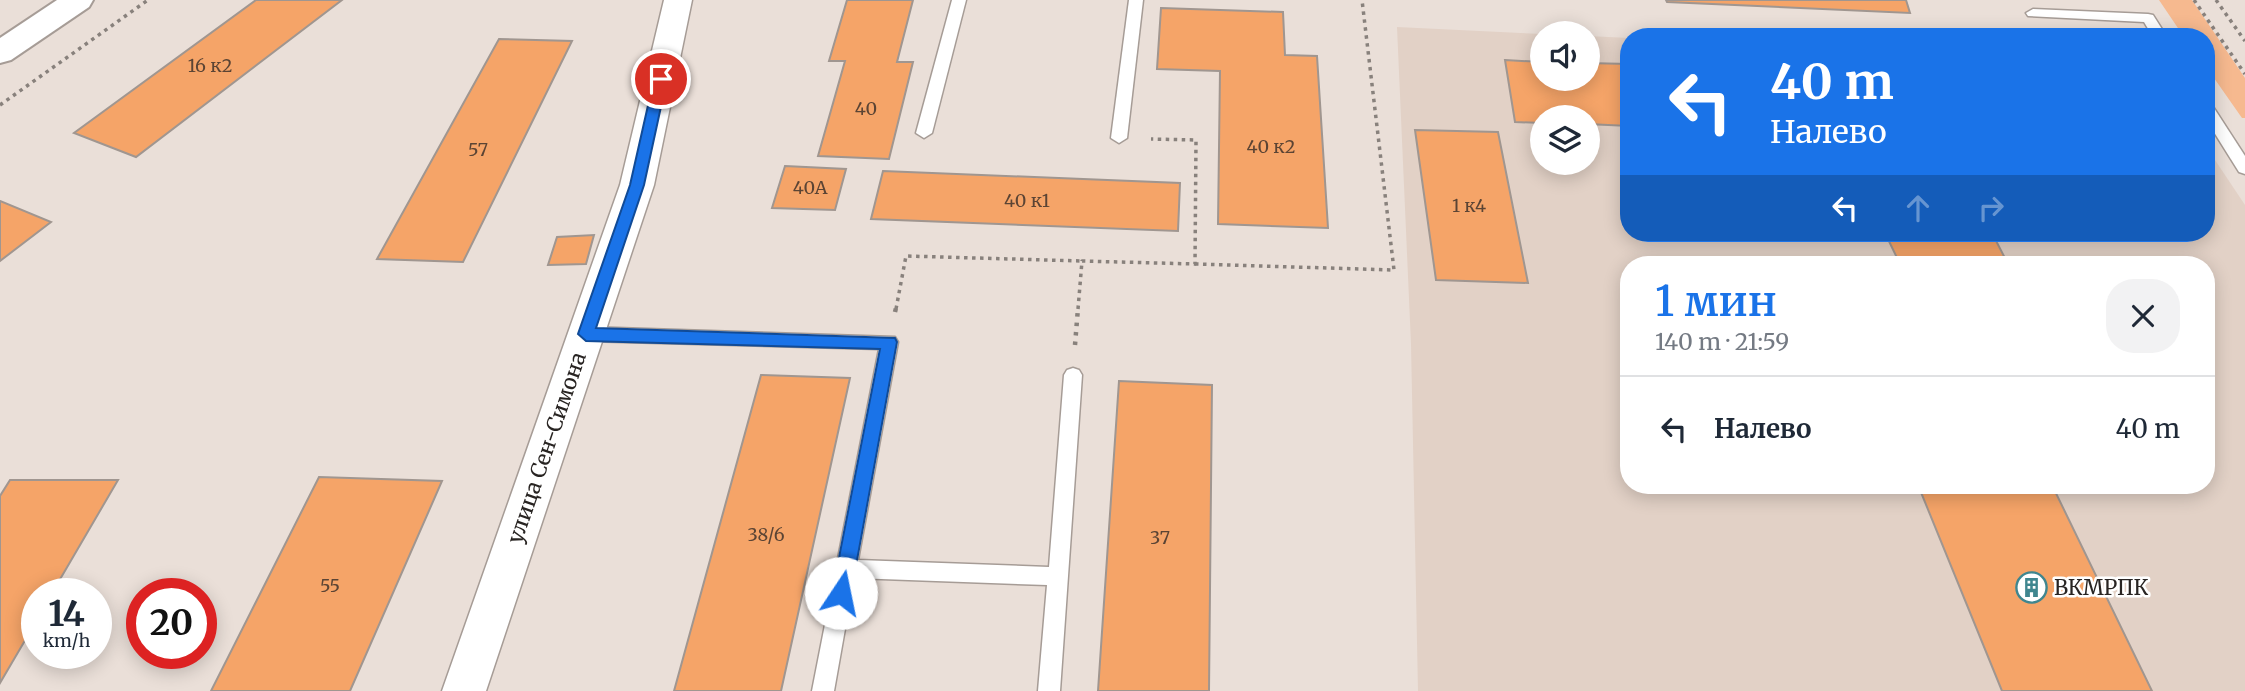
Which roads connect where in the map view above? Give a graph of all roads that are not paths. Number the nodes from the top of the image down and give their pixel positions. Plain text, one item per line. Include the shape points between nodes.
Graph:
1 (78, 0) edge
2 (678, 0) edge
3 (959, 0) edge
4 (1136, 0) edge
5 (2033, 13) dead end
6 (2154, 28) edge
7 (0, 52) edge
8 (2215, 121) edge
9 (924, 133) dead end
10 (1119, 138) road end
11 (2245, 167) edge
12 (586, 334) junction
13 (1073, 375) road end
14 (846, 569) junction
15 (1058, 576) junction
16 (464, 691) edge
17 (823, 691) edge
18 (1049, 691) edge

1 - 7 main road
2 - 12 street, улица Сен-Симона via 637,185
3 - 9 lane
4 - 10 lane
5 - 6 lane via 2148,18
8 - 11 lane
12 - 14 lane via 889,342
12 - 16 street, улица Сен-Симона
13 - 15 lane
14 - 15 lane
14 - 17 lane
15 - 18 lane

